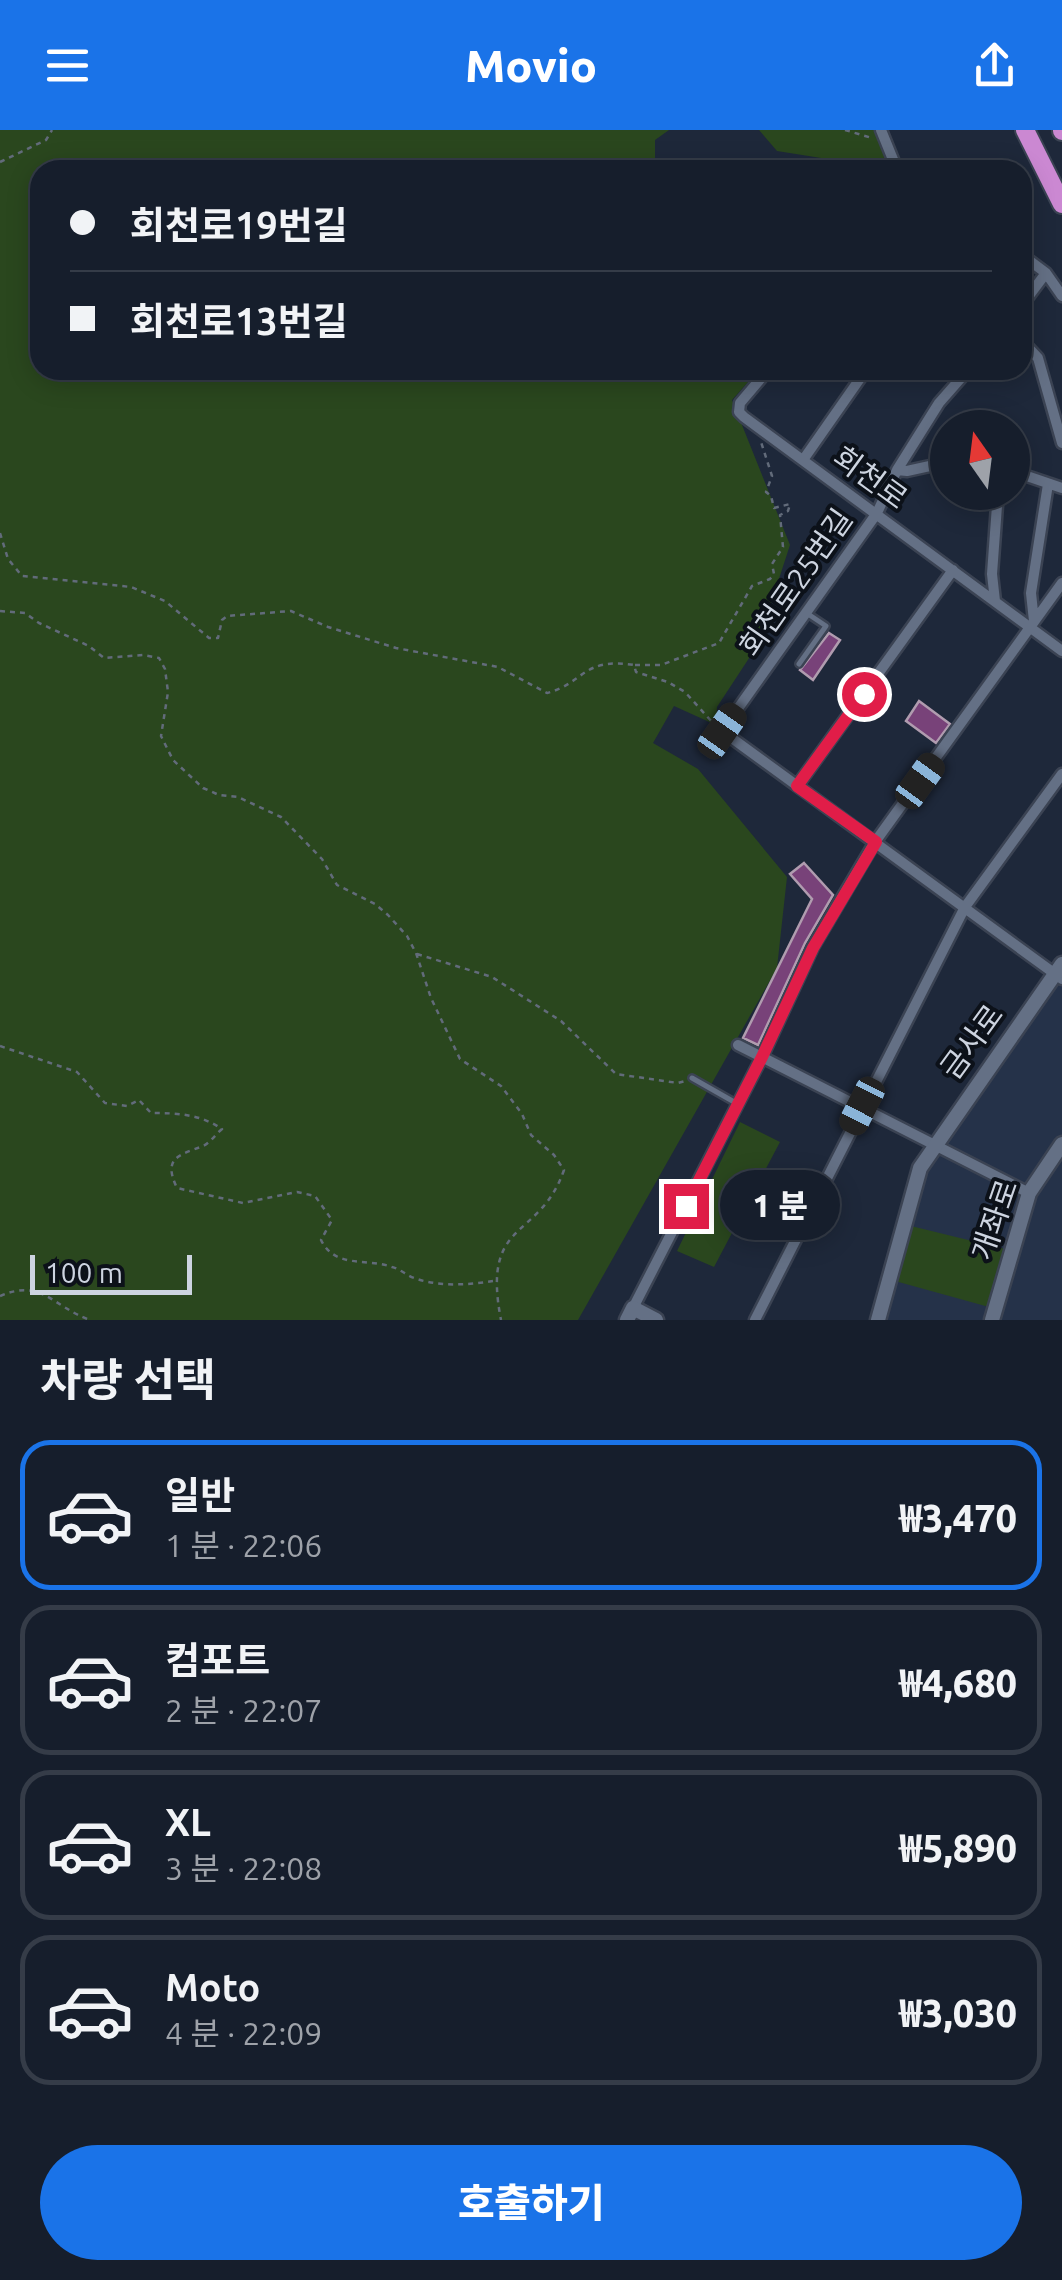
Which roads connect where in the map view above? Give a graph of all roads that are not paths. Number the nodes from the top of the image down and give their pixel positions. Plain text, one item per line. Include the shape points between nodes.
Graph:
1 (881, 130) edge
2 (1026, 130) edge
3 (893, 160) edge
4 (1062, 204) edge
5 (1032, 262) edge
6 (1046, 273) junction
7 (1032, 292) edge
8 (1062, 296) edge
9 (1032, 352) edge
10 (760, 380) edge
11 (856, 380) edge
12 (959, 380) edge
13 (1062, 443) edge
14 (803, 460) junction
15 (930, 466) edge
16 (897, 470) junction
17 (1030, 477) edge
18 (1048, 484) junction
19 (1062, 488) edge
20 (997, 510) edge
21 (877, 512) junction
22 (953, 570) junction
23 (1062, 583) edge
24 (994, 601) junction
25 (806, 612) junction
26 (1032, 624) junction
27 (1062, 650) edge
28 (799, 664) dead end
29 (722, 731) joint
30 (1062, 774) edge
31 (797, 786) junction
32 (876, 842) junction
33 (965, 907) junction
34 (1060, 972) edge
35 (738, 1045) dead end
36 (762, 1057) junction
37 (692, 1078) road end
38 (738, 1104) junction
39 (862, 1106) junction
40 (934, 1143) junction
41 (1062, 1144) edge
42 (1029, 1193) junction
43 (630, 1314) edge
44 (656, 1320) edge
45 (755, 1320) edge
46 (878, 1320) edge
47 (992, 1320) edge

1 - 3 street
2 - 4 highway
5 - 6 street
6 - 7 street
6 - 8 street
9 - 13 street
10 - 14 street, 회천로 via 739,412
11 - 14 street
12 - 16 street, 회천로25번길
14 - 21 street, 회천로
15 - 16 street
16 - 21 street, 회천로25번길
17 - 18 street
18 - 19 street
18 - 26 street
20 - 24 street
21 - 22 street, 회천로
21 - 25 street, 회천로25번길
22 - 24 street, 회천로
22 - 31 street
23 - 26 street
24 - 26 street, 회천로
25 - 28 lane via 826,626
25 - 29 street, 회천로25번길
26 - 27 street, 회천로
26 - 32 street
29 - 31 street, 금사로
30 - 33 street
31 - 32 street, 금사로
32 - 33 street, 금사로
32 - 36 street via 813,948
33 - 34 street, 금사로
33 - 39 street
34 - 40 main road, 금사로
35 - 36 street
36 - 38 street
36 - 39 street
37 - 38 lane
38 - 43 street
39 - 40 street
39 - 45 street
40 - 42 street
40 - 46 main road, 금사로 via 920,1168
41 - 42 main road, 개좌로
42 - 47 main road, 개좌로
43 - 44 main road

